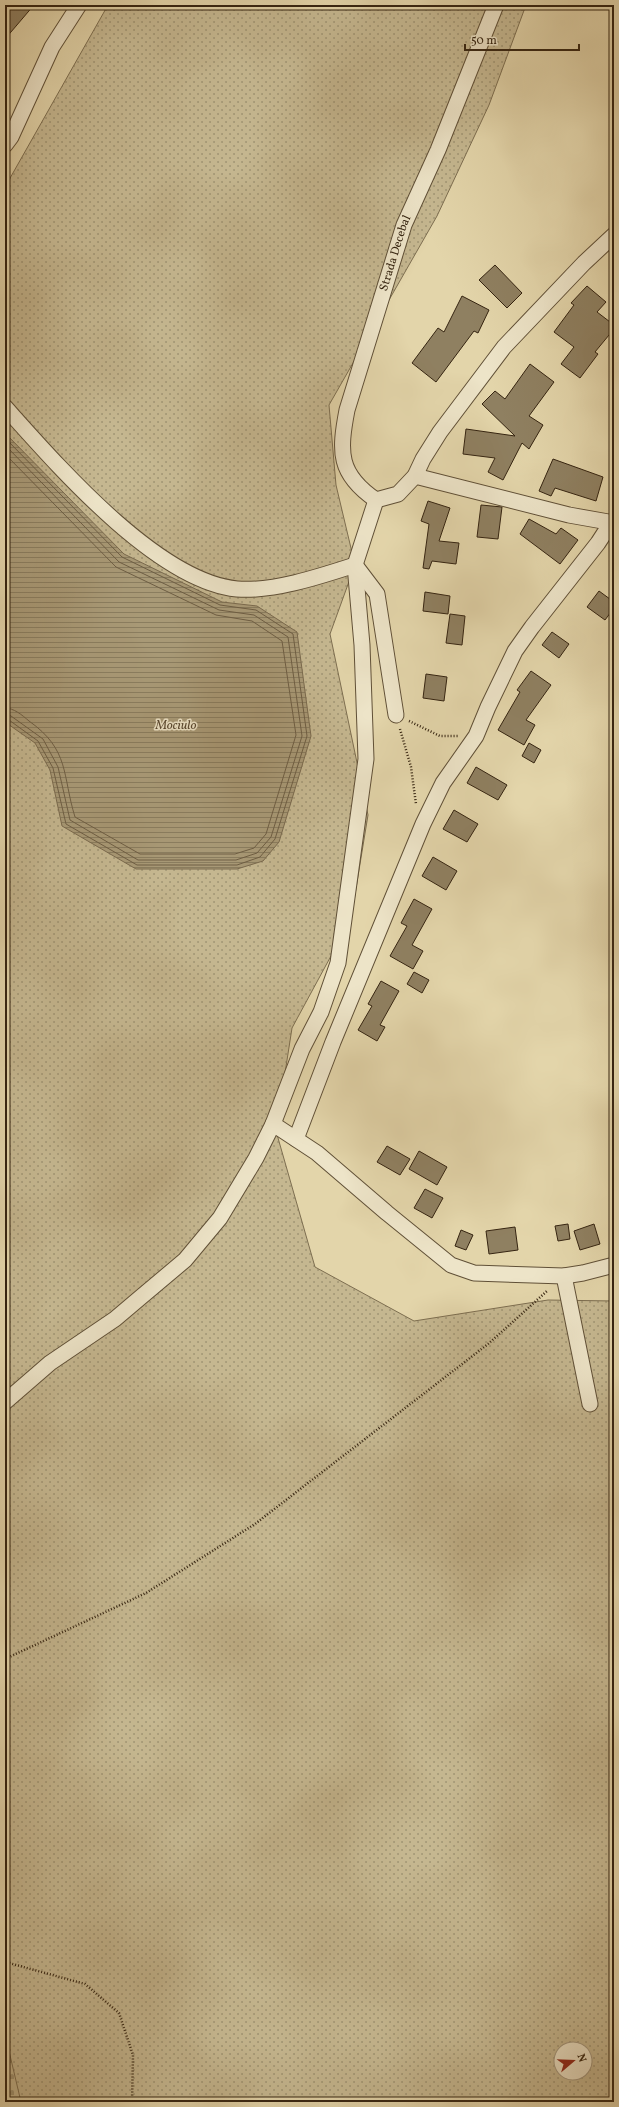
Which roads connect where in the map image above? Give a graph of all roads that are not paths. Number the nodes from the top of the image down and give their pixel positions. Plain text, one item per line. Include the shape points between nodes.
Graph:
1 (79, 5) edge
2 (496, 5) edge
3 (5, 145) edge
4 (614, 235) edge
5 (5, 407) edge
6 (415, 476) junction
7 (376, 500) junction
8 (613, 523) edge
9 (355, 565) junction
10 (396, 715) road end
11 (274, 1124) junction
12 (296, 1139) junction
13 (614, 1265) edge
14 (564, 1276) junction
15 (5, 1402) edge
16 (590, 1404) dead end

1 - 3 street via 52,48
2 - 7 street, Strada Decebal via 438,150 404,225 347,410 342,440 344,466 360,489
4 - 6 street via 504,347 440,432
5 - 9 street via 86,494 118,522 151,550 204,581 238,589 274,586 316,578
6 - 7 street via 398,494
6 - 8 street via 569,515
7 - 9 street
8 - 12 street via 515,651 476,736 443,783 423,824
9 - 10 street via 377,594
9 - 11 street via 362,645 366,759 338,963 321,1012 302,1050
11 - 12 street
11 - 15 street via 220,1218 185,1260 115,1319 46,1366
12 - 14 street via 318,1153 451,1265 474,1273
13 - 14 street
14 - 16 street

